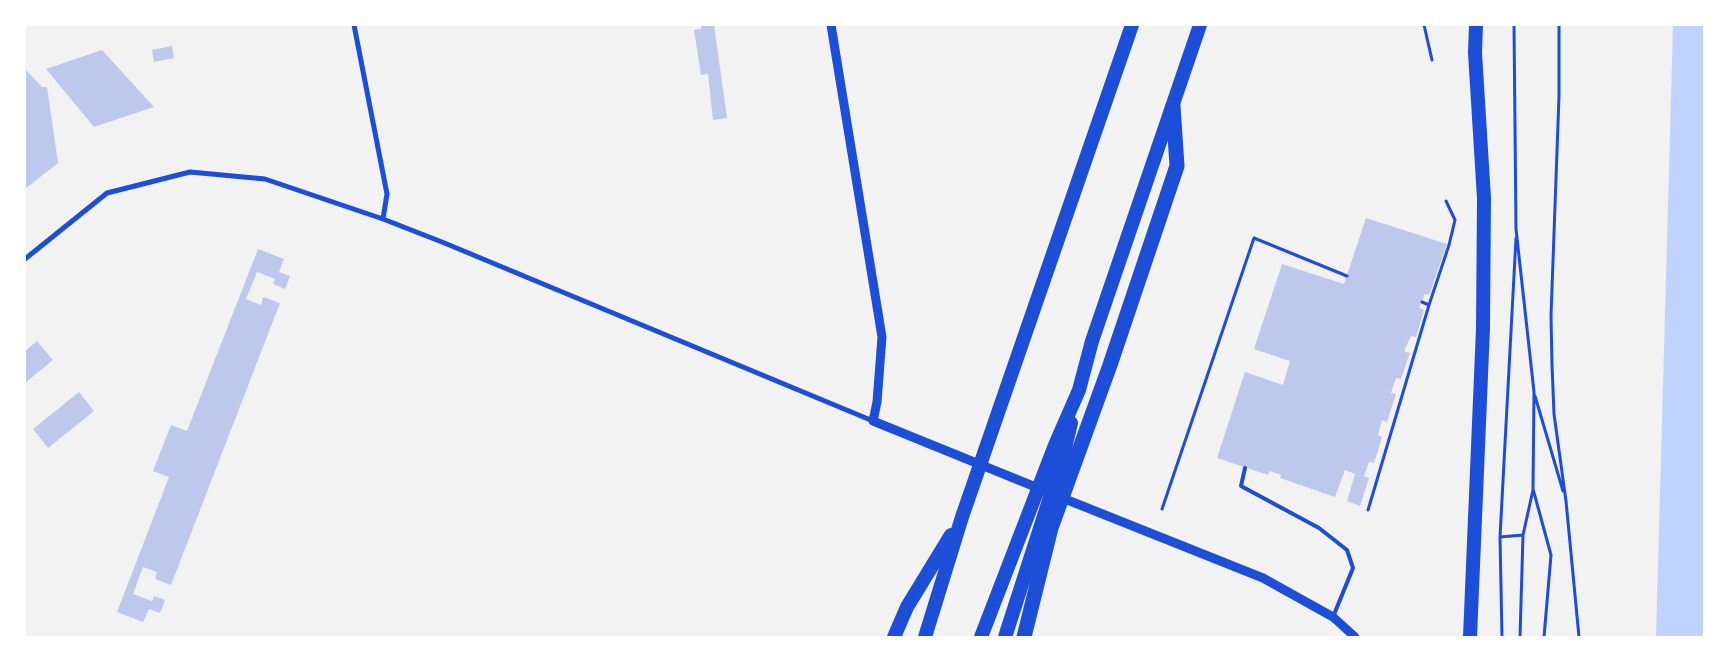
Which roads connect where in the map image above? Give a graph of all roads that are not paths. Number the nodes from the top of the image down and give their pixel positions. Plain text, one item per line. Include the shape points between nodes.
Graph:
1 (354, 25) edge
2 (830, 25) edge
3 (1132, 25) edge
4 (1200, 25) edge
5 (1476, 25) edge
6 (1173, 106) junction
7 (383, 219) junction
8 (25, 259) edge
9 (1079, 390) junction
10 (873, 422) junction
11 (1245, 468) dead end
12 (962, 517) junction
13 (1046, 528) junction
14 (1333, 617) junction
15 (894, 637) edge
16 (925, 637) edge
17 (981, 637) edge
18 (1005, 637) edge
19 (1024, 637) edge
20 (1355, 637) edge
21 (1470, 637) edge

1 - 7 street via 387,194
2 - 10 street via 882,337 878,402
3 - 12 highway
4 - 6 highway
5 - 21 highway via 1484,198 1484,318
6 - 9 highway via 1095,332
6 - 13 highway via 1178,166
7 - 8 street via 265,179 190,172 107,193
7 - 10 street
9 - 13 highway
9 - 17 highway
10 - 14 street via 1262,578
11 - 14 lane via 1241,486 1319,528 1347,550 1353,568
12 - 15 highway via 907,607
12 - 16 highway
13 - 18 highway
13 - 19 highway
14 - 20 street

